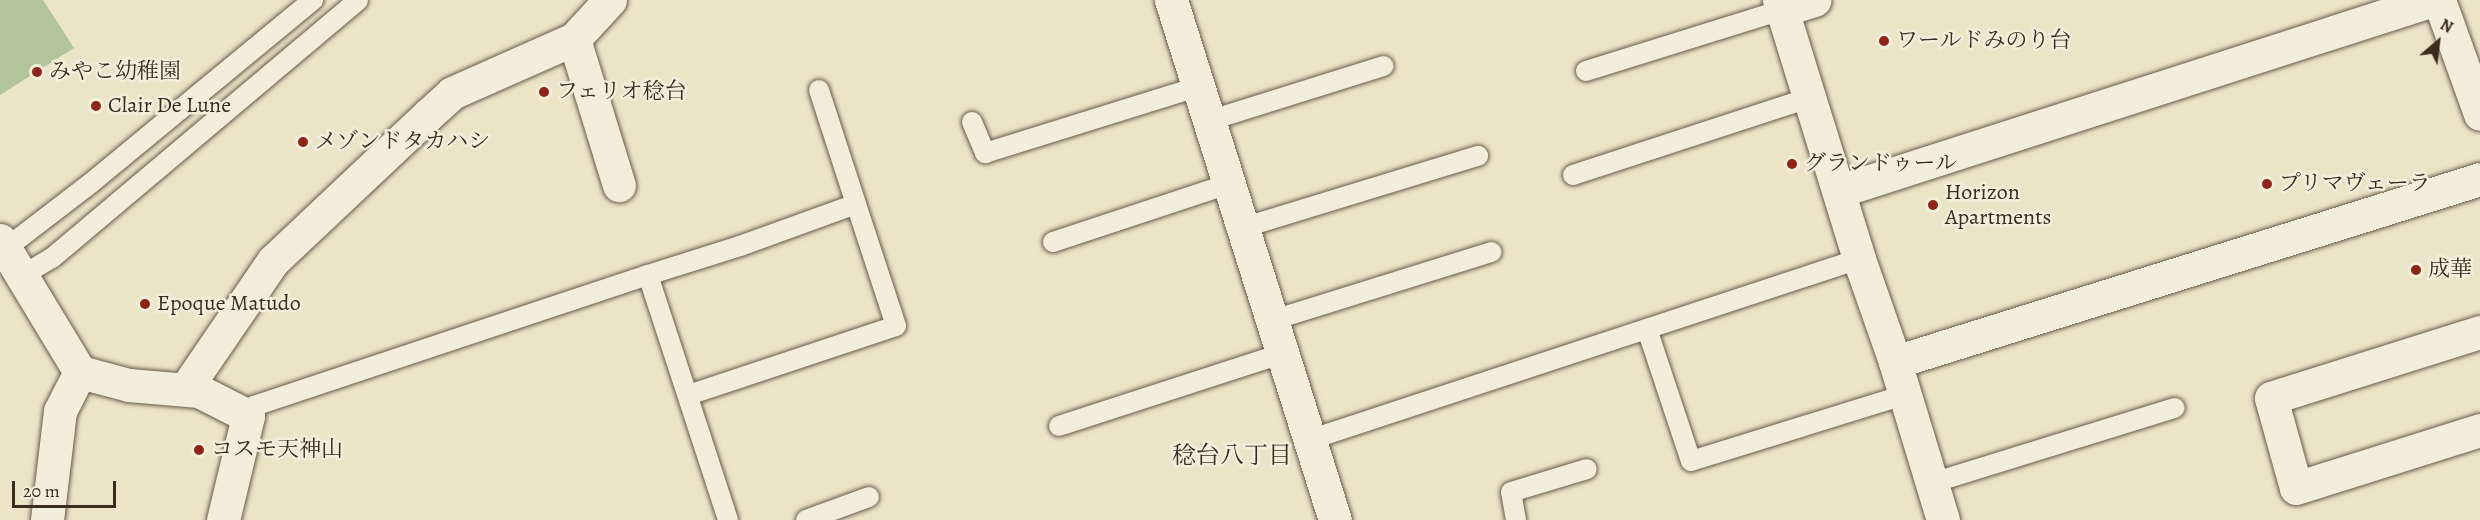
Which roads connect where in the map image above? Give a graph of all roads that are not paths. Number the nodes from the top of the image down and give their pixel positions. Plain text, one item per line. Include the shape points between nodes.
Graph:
1 (313, 0) edge
2 (358, 0) edge
3 (609, 0) edge
4 (1171, 0) edge
5 (1814, 0) edge
6 (2433, 0) edge
7 (2439, 0) edge
8 (1781, 5) edge
9 (574, 39) junction
10 (1384, 66) dead end
11 (1586, 71) dead end
12 (1197, 87) junction
13 (819, 90) dead end
14 (1809, 98) junction
15 (2480, 114) edge
16 (1208, 121) junction
17 (972, 122) dead end
18 (1478, 156) dead end
19 (1573, 176) dead end
20 (2480, 179) edge
21 (1228, 184) junction
22 (619, 185) dead end
23 (1839, 191) junction
24 (856, 204) junction
25 (1242, 228) junction
26 (1053, 242) dead end
27 (1492, 252) dead end
28 (8, 255) edge
29 (1859, 259) junction
30 (648, 275) junction
31 (1270, 321) junction
32 (1647, 329) junction
33 (2480, 332) edge
34 (1281, 354) junction
35 (1895, 362) junction
36 (80, 372) junction
37 (186, 388) junction
38 (1904, 394) junction
39 (689, 395) junction
40 (2175, 408) dead end
41 (248, 416) junction
42 (1059, 426) dead end
43 (2480, 430) edge
44 (1309, 440) junction
45 (1587, 469) dead end
46 (1932, 483) junction
47 (869, 497) dead end
48 (1937, 518) edge
49 (47, 520) edge
50 (223, 520) edge
51 (728, 520) edge
52 (806, 520) edge
53 (1335, 520) edge
54 (1516, 520) edge

1 - 28 lane
2 - 28 lane via 52,258
3 - 9 street
4 - 12 street
5 - 8 street
6 - 23 street
7 - 15 street
8 - 11 lane
8 - 14 street
9 - 22 street
9 - 37 street via 452,93 273,261
10 - 16 lane
12 - 16 street
12 - 17 lane via 985,153
13 - 24 lane
14 - 19 lane
14 - 23 street
16 - 21 street
18 - 25 lane
20 - 35 street
21 - 25 street
21 - 26 lane
23 - 29 street
24 - 30 lane
24 - 39 lane via 896,326
25 - 31 street
27 - 31 lane
28 - 36 street
29 - 32 lane
29 - 35 street
30 - 39 lane
30 - 41 lane via 254,406
31 - 34 street
32 - 38 lane via 1691,461
32 - 44 lane
33 - 43 street via 2271,398 2296,488
34 - 42 lane
34 - 44 street
35 - 38 street
36 - 37 street via 129,385 165,390
36 - 49 street via 60,411
37 - 41 street
38 - 46 street
39 - 51 lane
40 - 46 lane
41 - 50 street
44 - 53 street
45 - 54 lane via 1511,492
46 - 48 street
47 - 52 lane

